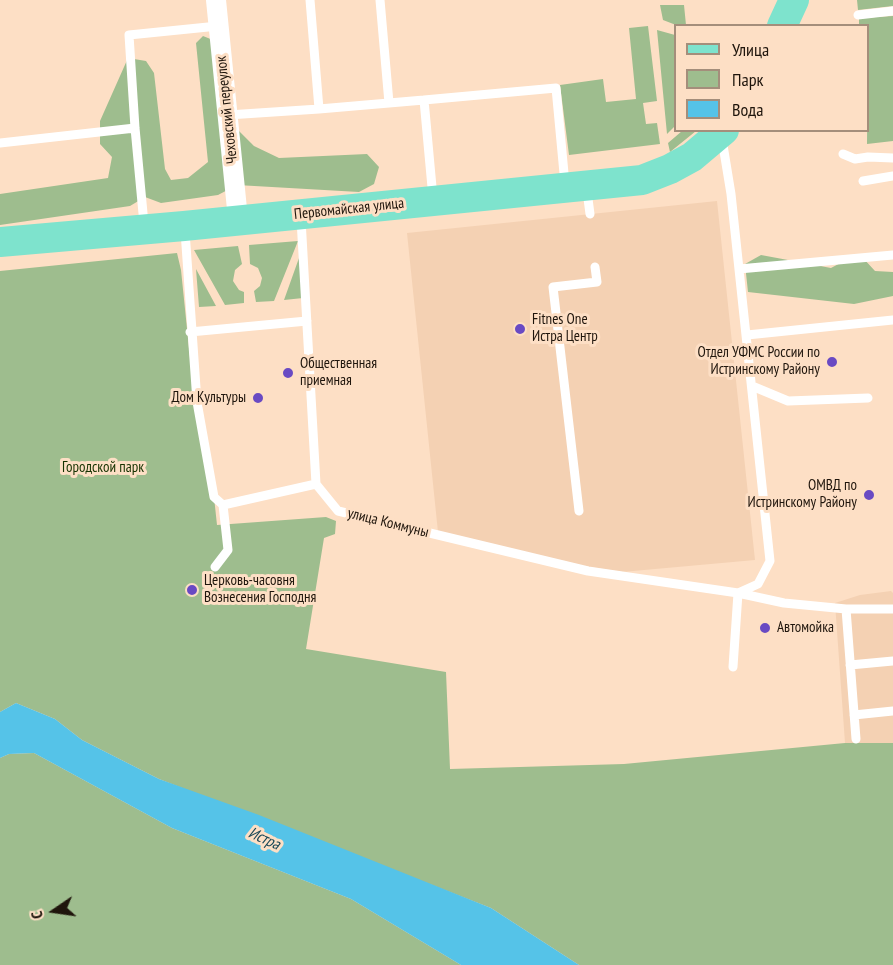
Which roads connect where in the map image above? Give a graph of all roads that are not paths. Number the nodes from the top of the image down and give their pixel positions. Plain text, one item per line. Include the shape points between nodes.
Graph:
1 (216, 0) edge
2 (310, 0) edge
3 (380, 0) edge
4 (794, 0) edge
5 (893, 11) edge
6 (858, 15) dead end
7 (783, 24) edge
8 (218, 26) junction
9 (424, 100) junction
10 (389, 103) junction
11 (319, 109) junction
12 (228, 115) junction
13 (135, 128) junction
14 (722, 132) edge
15 (0, 143) edge
16 (843, 154) dead end
17 (893, 158) edge
18 (893, 176) edge
19 (863, 181) dead end
20 (581, 196) junction
21 (433, 201) junction
22 (301, 213) junction
23 (238, 219) junction
24 (184, 226) junction
25 (145, 230) junction
26 (0, 242) edge
27 (893, 255) edge
28 (595, 267) dead end
29 (739, 269) junction
30 (893, 320) edge
31 (307, 321) junction
32 (190, 333) junction
33 (747, 335) junction
34 (752, 386) junction
35 (868, 398) dead end
36 (316, 484) junction
37 (223, 505) junction
38 (579, 511) dead end
39 (215, 567) dead end
40 (738, 593) junction
41 (846, 609) junction
42 (893, 609) edge
43 (893, 661) edge
44 (850, 665) junction
45 (733, 668) dead end
46 (893, 711) edge
47 (854, 715) junction
48 (856, 739) dead end

1 - 8 street, Чеховский переулок
2 - 11 lane
3 - 10 lane
4 - 7 main road
5 - 6 lane
8 - 12 street, Чеховский переулок
8 - 13 lane via 129,35
9 - 10 lane
9 - 20 lane via 556,88
9 - 21 lane
10 - 11 lane
11 - 12 lane
12 - 23 street, Чеховский переулок
13 - 15 lane
13 - 25 lane
14 - 20 main road, Первомайская улица via 670,169
14 - 29 lane
16 - 17 lane via 855,159
18 - 19 lane
20 - 21 main road, Первомайская улица
21 - 22 main road, Первомайская улица
22 - 23 main road, Первомайская улица
22 - 31 lane
23 - 24 main road, Первомайская улица
24 - 25 main road, Первомайская улица
24 - 32 lane
25 - 26 main road, Первомайская улица
27 - 29 lane
28 - 38 lane via 597,282 554,287
29 - 33 lane
30 - 33 lane
31 - 32 lane
31 - 36 lane
32 - 37 lane via 197,402 214,497
33 - 34 lane
34 - 35 lane via 788,401
34 - 40 lane via 770,561 758,584
36 - 37 lane
36 - 40 lane, улица Коммуны via 338,511 588,572
37 - 39 lane via 228,550
40 - 41 lane, улица Коммуны via 784,603
40 - 45 lane
41 - 42 lane, улица Коммуны
41 - 44 lane
43 - 44 lane
44 - 47 lane
46 - 47 lane
47 - 48 lane

